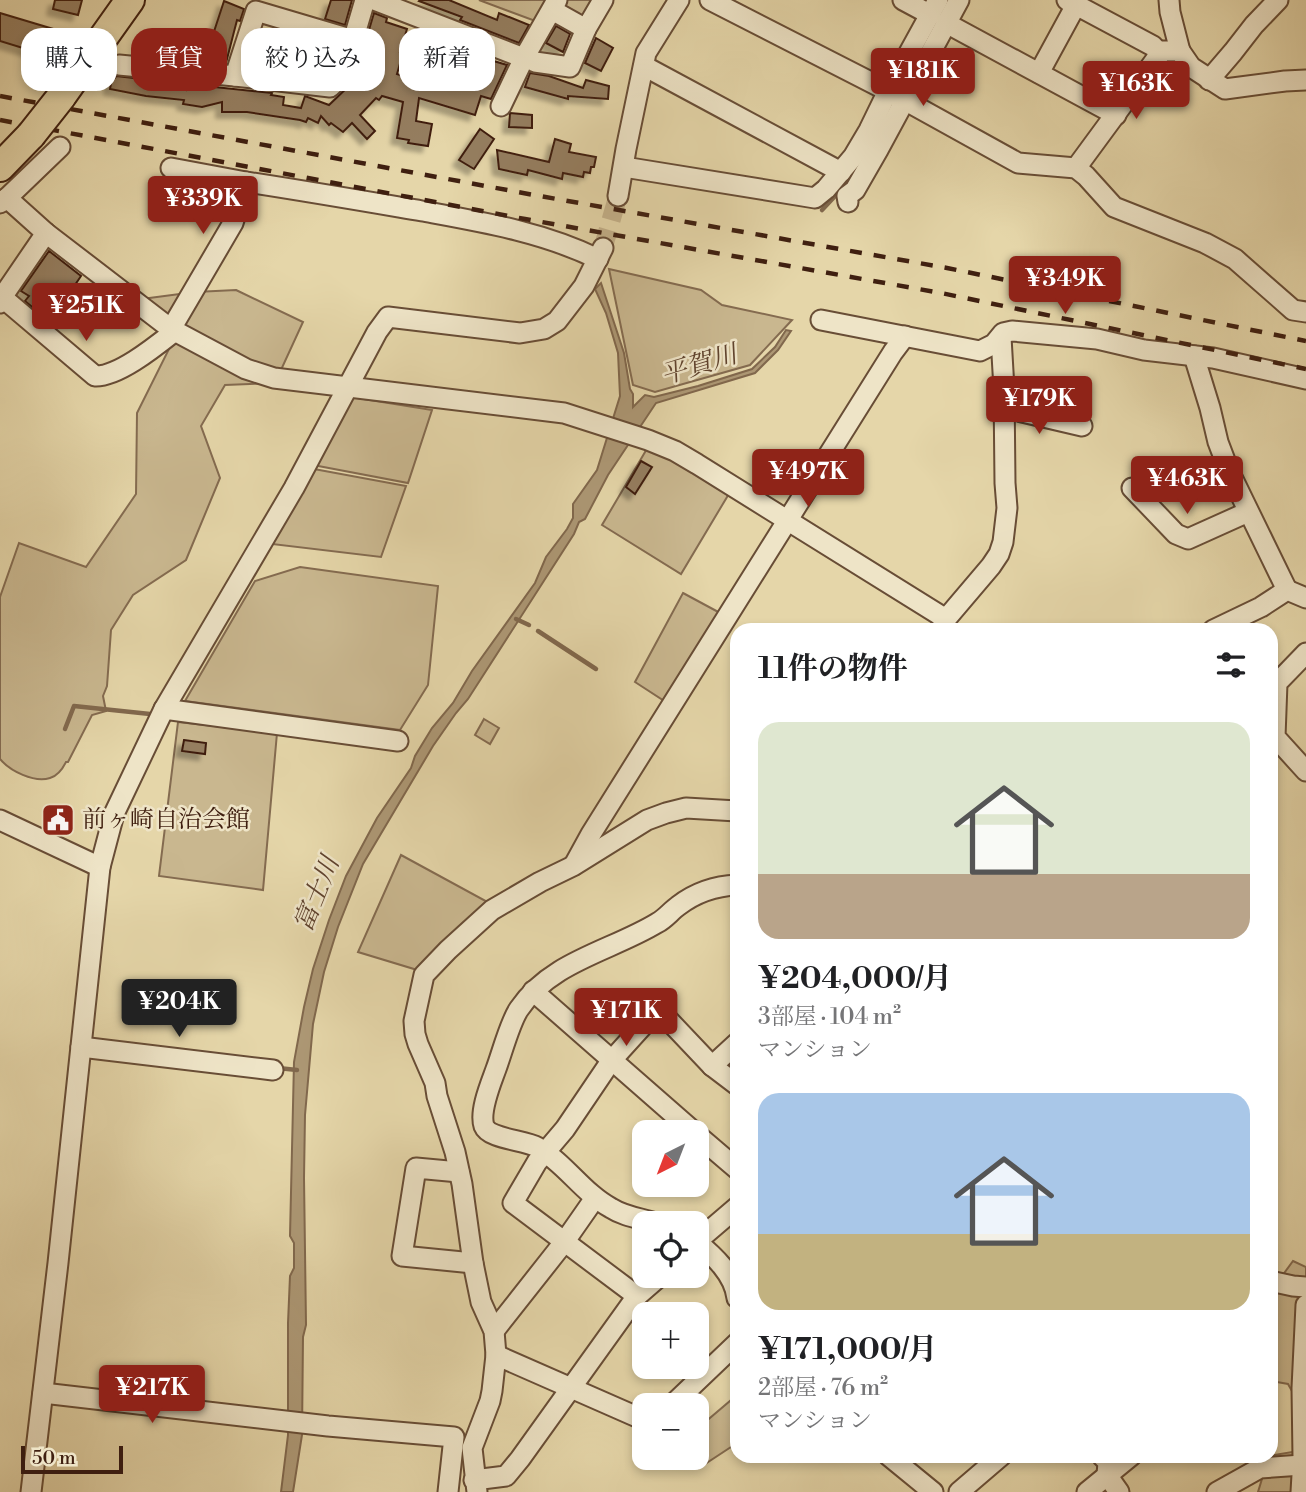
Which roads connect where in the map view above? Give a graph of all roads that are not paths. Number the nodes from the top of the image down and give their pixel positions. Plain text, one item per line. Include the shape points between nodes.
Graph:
1 (130, 0) edge
2 (365, 0) edge
3 (374, 0) edge
4 (603, 0) edge
5 (679, 0) edge
6 (710, 0) edge
7 (903, 0) edge
8 (959, 0) edge
9 (1169, 0) edge
10 (1278, 0) edge
11 (1071, 2) edge
12 (554, 5) edge
13 (938, 13) edge
14 (251, 28) edge
15 (313, 28) edge
16 (357, 28) edge
17 (586, 29) junction
18 (1170, 53) junction
19 (241, 57) edge
20 (541, 61) junction
21 (119, 65) dead end
22 (644, 66) junction
23 (1039, 73) junction
24 (235, 76) junction
25 (241, 77) edge
26 (1209, 80) junction
27 (1306, 80) edge
28 (896, 95) junction
29 (501, 106) dead end
30 (1116, 115) junction
31 (60, 147) dead end
32 (620, 161) junction
33 (0, 167) edge
34 (171, 168) dead end
35 (1076, 168) junction
36 (841, 172) junction
37 (246, 182) junction
38 (618, 196) tunnel mouth
39 (3, 201) edge
40 (848, 202) dead end
41 (46, 233) junction
42 (2, 296) edge
43 (1306, 312) edge
44 (821, 320) dead end
45 (173, 330) junction
46 (905, 336) junction
47 (1001, 337) junction
48 (1194, 356) junction
49 (1306, 379) edge
50 (348, 387) junction
51 (1004, 408) junction
52 (1082, 426) dead end
53 (1132, 488) dead end
54 (1248, 512) junction
55 (789, 520) junction
56 (1287, 590) junction
57 (1306, 598) edge
58 (940, 623) edge
59 (945, 623) edge
60 (1228, 623) edge
61 (1306, 653) edge
62 (1278, 682) edge
63 (164, 709) junction
64 (398, 741) dead end
65 (1278, 742) edge
66 (1306, 771) edge
67 (730, 811) edge
68 (0, 820) edge
69 (573, 866) junction
70 (100, 867) junction
71 (730, 885) edge
72 (533, 991) junction
73 (81, 1047) junction
74 (730, 1049) edge
75 (611, 1061) junction
76 (712, 1066) junction
77 (274, 1070) dead end
78 (730, 1080) edge
79 (680, 1120) edge
80 (709, 1145) edge
81 (545, 1152) junction
82 (730, 1163) edge
83 (459, 1172) junction
84 (595, 1198) junction
85 (730, 1213) edge
86 (632, 1218) edge
87 (709, 1231) edge
88 (565, 1241) junction
89 (709, 1254) edge
90 (472, 1263) junction
91 (730, 1278) edge
92 (1278, 1283) edge
93 (1306, 1287) edge
94 (647, 1288) edge
95 (638, 1296) junction
96 (1306, 1306) edge
97 (494, 1331) junction
98 (730, 1350) edge
99 (496, 1355) junction
100 (570, 1387) junction
101 (43, 1392) junction
102 (684, 1393) edge
103 (632, 1415) edge
104 (464, 1438) junction
105 (1304, 1461) edge
106 (898, 1463) edge
107 (994, 1463) edge
108 (1124, 1463) edge
109 (1105, 1465) edge
110 (476, 1486) edge
111 (31, 1492) edge
112 (448, 1492) edge
113 (933, 1492) edge
114 (959, 1492) edge
115 (1087, 1492) edge
116 (1119, 1492) edge
117 (1217, 1492) edge
118 (1301, 1492) edge

1 - 33 highway, bridge via 61,97
2 - 16 street
3 - 20 street
4 - 17 street
5 - 22 street via 646,53
6 - 28 street
7 - 13 street
8 - 13 street
9 - 18 street
10 - 26 street
11 - 18 street
11 - 23 street
12 - 17 street
12 - 20 street
13 - 23 street
13 - 28 street
14 - 15 street via 256,11
17 - 20 street via 570,67
18 - 26 street
18 - 30 street
19 - 24 street
20 - 29 street
21 - 24 street
22 - 32 street via 624,130
22 - 36 street
23 - 30 street
24 - 25 street
26 - 27 street via 1225,89
28 - 35 street via 1018,163
28 - 36 street
28 - 40 street
30 - 35 street
31 - 39 street
32 - 36 street via 815,198
32 - 38 street
34 - 37 street
35 - 43 street via 1114,207 1236,259 1293,310
37 - 45 street via 233,223
37 - 50 street via 463,218 601,253 584,286 557,321 544,329 520,333 388,317
39 - 41 street
41 - 42 street
41 - 45 street
42 - 45 street via 95,376 135,360
44 - 46 street
45 - 50 street via 246,369 274,378
46 - 47 street via 980,351
46 - 55 street
47 - 48 street via 1012,331 1041,333
47 - 51 street
48 - 49 street
48 - 54 street via 1217,442
50 - 55 street via 564,413 596,422 686,457
50 - 63 street
51 - 52 street
51 - 59 street via 1007,508 1003,542 991,566
53 - 54 street via 1176,534 1188,539
54 - 56 street
55 - 58 street
55 - 69 street
56 - 57 street
56 - 60 street
61 - 62 street
63 - 64 street
63 - 70 street via 114,814
65 - 66 street
67 - 69 street via 686,808 666,813
68 - 70 street
69 - 83 street via 492,910 424,975 415,1034 435,1083
70 - 73 street
71 - 72 street via 690,897 659,922 578,961
72 - 75 street
72 - 81 street via 517,1011 485,1103 484,1125 489,1133
73 - 77 street
73 - 101 street
74 - 76 street
75 - 76 street via 658,1009
75 - 79 street
75 - 81 street
76 - 78 street
80 - 82 street
81 - 84 street
81 - 88 street via 513,1203
83 - 90 street
83 - 90 street via 416,1168 402,1256
84 - 86 street
84 - 88 street
85 - 87 street
88 - 95 street
88 - 97 street
89 - 91 street
90 - 97 street
92 - 93 street
94 - 95 street
95 - 100 street
96 - 105 street
97 - 99 street
98 - 102 street
99 - 100 street
99 - 104 street via 490,1401
100 - 103 street
100 - 110 street via 506,1476
101 - 104 street
101 - 111 street
104 - 110 street via 472,1448
104 - 112 street
105 - 117 street via 1260,1468
105 - 118 street
106 - 113 street
107 - 114 street
108 - 109 street via 1116,1470
109 - 115 street
109 - 116 street

